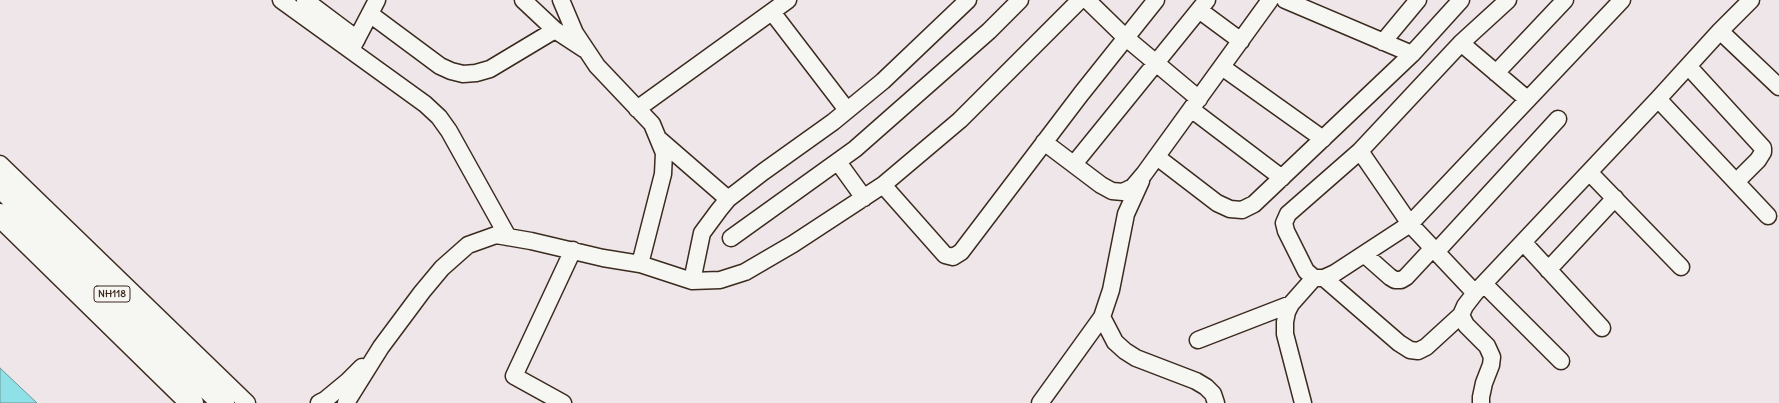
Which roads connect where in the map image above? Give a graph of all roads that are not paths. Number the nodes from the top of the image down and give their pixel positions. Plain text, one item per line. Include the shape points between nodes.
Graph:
1 (281, 0) edge
2 (305, 0) edge
3 (523, 0) edge
4 (561, 0) edge
5 (968, 0) edge
6 (1020, 0) edge
7 (1080, 0) edge
8 (1087, 0) edge
9 (1270, 0) edge
10 (1285, 0) edge
11 (1461, 0) edge
12 (1508, 0) edge
13 (1565, 0) edge
14 (1622, 0) edge
15 (1751, 0) edge
16 (1151, 2) edge
17 (1410, 3) edge
18 (777, 5) edge
19 (1203, 5) edge
20 (373, 7) edge
21 (555, 30) junction
22 (1720, 31) junction
23 (1125, 38) junction
24 (1241, 41) junction
25 (1383, 42) junction
26 (1461, 43) junction
27 (354, 45) junction
28 (587, 51) junction
29 (1412, 54) junction
30 (1156, 64) junction
31 (1688, 66) junction
32 (1222, 67) junction
33 (1496, 73) junction
34 (1779, 87) edge
35 (1527, 99) junction
36 (1658, 99) junction
37 (1195, 104) junction
38 (637, 108) junction
39 (848, 110) junction
40 (1558, 119) dead end
41 (658, 138) junction
42 (1323, 140) junction
43 (1044, 142) junction
44 (1360, 151) junction
45 (1157, 157) junction
46 (838, 162) junction
47 (0, 164) edge
48 (1074, 164) junction
49 (1589, 172) junction
50 (1144, 174) junction
51 (1282, 178) junction
52 (1736, 182) junction
53 (883, 185) junction
54 (0, 186) edge
55 (864, 198) junction
56 (1615, 198) junction
57 (728, 199) junction
58 (0, 215) edge
59 (1768, 216) dead end
60 (1410, 224) junction
61 (508, 237) junction
62 (731, 238) dead end
63 (1523, 242) junction
64 (573, 250) junction
65 (1435, 250) junction
66 (1364, 254) junction
67 (640, 264) junction
68 (1681, 267) dead end
69 (1548, 270) junction
70 (1319, 278) junction
71 (692, 281) junction
72 (1479, 289) junction
73 (1291, 304) junction
74 (1461, 315) junction
75 (1102, 317) junction
76 (1602, 328) dead end
77 (1198, 340) dead end
78 (382, 347) junction
79 (1561, 361) dead end
80 (192, 403) edge
81 (223, 403) edge
82 (247, 403) edge
83 (319, 403) edge
84 (346, 403) edge
85 (563, 403) edge
86 (1040, 403) edge
87 (1216, 403) edge
88 (1303, 403) edge
89 (1481, 403) edge

1 - 27 street
2 - 27 street
3 - 21 street
4 - 28 street
5 - 39 street via 914,53
6 - 46 street via 944,72
7 - 53 street via 960,120
8 - 23 street
9 - 24 street
10 - 25 street
11 - 29 street
12 - 26 street
13 - 33 street
14 - 35 street
15 - 22 street
16 - 23 street
17 - 25 street
18 - 38 street
18 - 39 street
19 - 24 street
19 - 30 street
20 - 21 street via 429,58 451,71 463,74 490,69
20 - 27 street
21 - 28 street
22 - 31 street
22 - 34 street
23 - 30 street
23 - 43 street
24 - 32 street
25 - 29 street
26 - 33 street
26 - 44 street
27 - 61 street via 439,117
28 - 38 street via 597,66
29 - 42 street
30 - 37 street
30 - 48 street
31 - 36 street
31 - 52 street via 1763,148 1758,160
32 - 37 street
32 - 42 street
33 - 35 street
35 - 60 street
36 - 49 street
36 - 52 street
37 - 45 street
37 - 51 street
38 - 41 street via 652,124
39 - 57 street
40 - 65 street
41 - 57 street
41 - 67 street via 664,153 663,174
42 - 51 street
43 - 48 street
43 - 53 street via 961,252 953,257 945,255 938,248
44 - 60 street
44 - 70 street via 1295,206 1284,223 1306,271
45 - 50 street
45 - 51 street via 1217,203 1230,209 1242,210 1254,204
46 - 55 street
46 - 62 street
47 - 82 street
48 - 50 street via 1112,191 1122,192 1133,187
49 - 56 street
49 - 63 street
50 - 75 street via 1126,214 1111,290
52 - 59 street
53 - 55 street
54 - 81 highway, NH118
55 - 71 street via 746,272 720,280
56 - 68 street
56 - 69 street
57 - 71 street via 702,233
58 - 80 highway, NH118
60 - 65 street
60 - 66 street
61 - 64 street
61 - 78 street via 496,235 468,245 442,268
63 - 69 street
63 - 72 street
64 - 67 street
64 - 85 street via 514,376
65 - 66 street via 1400,280 1390,277
65 - 72 street
66 - 70 street
67 - 71 street
69 - 76 street
70 - 73 street
70 - 74 street via 1410,350 1418,351 1426,347
72 - 74 street
72 - 79 street
73 - 77 street
73 - 88 street via 1287,312 1285,334
74 - 89 street via 1466,325 1487,346 1492,357
75 - 86 street
75 - 87 street via 1115,342 1125,351 1136,358 1196,381 1213,394
78 - 83 street via 348,381
78 - 84 street

